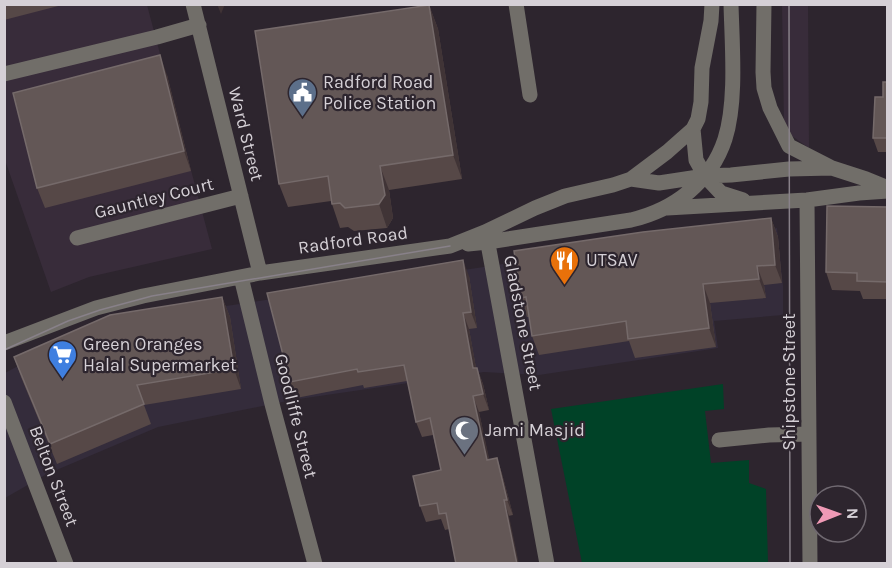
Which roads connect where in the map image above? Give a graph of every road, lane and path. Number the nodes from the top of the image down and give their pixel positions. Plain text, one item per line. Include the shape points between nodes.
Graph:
1 (194, 4) edge
2 (516, 4) edge
3 (712, 4) edge
4 (731, 4) edge
5 (764, 4) edge
6 (199, 25) junction
7 (4, 74) edge
8 (530, 95) dead end
9 (693, 129) junction
10 (832, 168) junction
11 (705, 176) junction
12 (631, 179) junction
13 (888, 190) edge
14 (241, 196) junction
15 (807, 200) junction
16 (750, 203) junction
17 (664, 208) junction
18 (487, 237) junction
19 (77, 238) dead end
20 (260, 273) junction
21 (241, 277) junction
22 (4, 343) edge
23 (4, 402) edge
24 (808, 434) junction
25 (720, 440) dead end
26 (66, 564) edge
27 (315, 564) edge
28 (547, 564) edge
29 (810, 564) edge

1 - 6 street, Ward Street
2 - 8 street
3 - 9 street via 701,102
4 - 11 street via 730,114 725,139
5 - 10 street via 763,72 770,108 789,146
6 - 7 street
6 - 14 street, Ward Street
9 - 11 street via 696,160
9 - 12 street
10 - 11 street
10 - 13 street
11 - 12 street via 658,183
11 - 16 street via 721,193
11 - 17 street
12 - 18 street via 535,208
13 - 15 street
14 - 19 street, Gauntley Court
14 - 20 street, Ward Street
15 - 16 street
15 - 24 street, Shipstone Street
16 - 17 street
17 - 18 street, Radford Road via 616,223
18 - 20 street, Radford Road via 450,246
18 - 28 street, Gladstone Street
20 - 21 street, Radford Road
21 - 22 street, Radford Road via 96,308
21 - 27 street, Goodliffe Street
23 - 26 street, Belton Street
24 - 25 street
24 - 29 street, Shipstone Street

